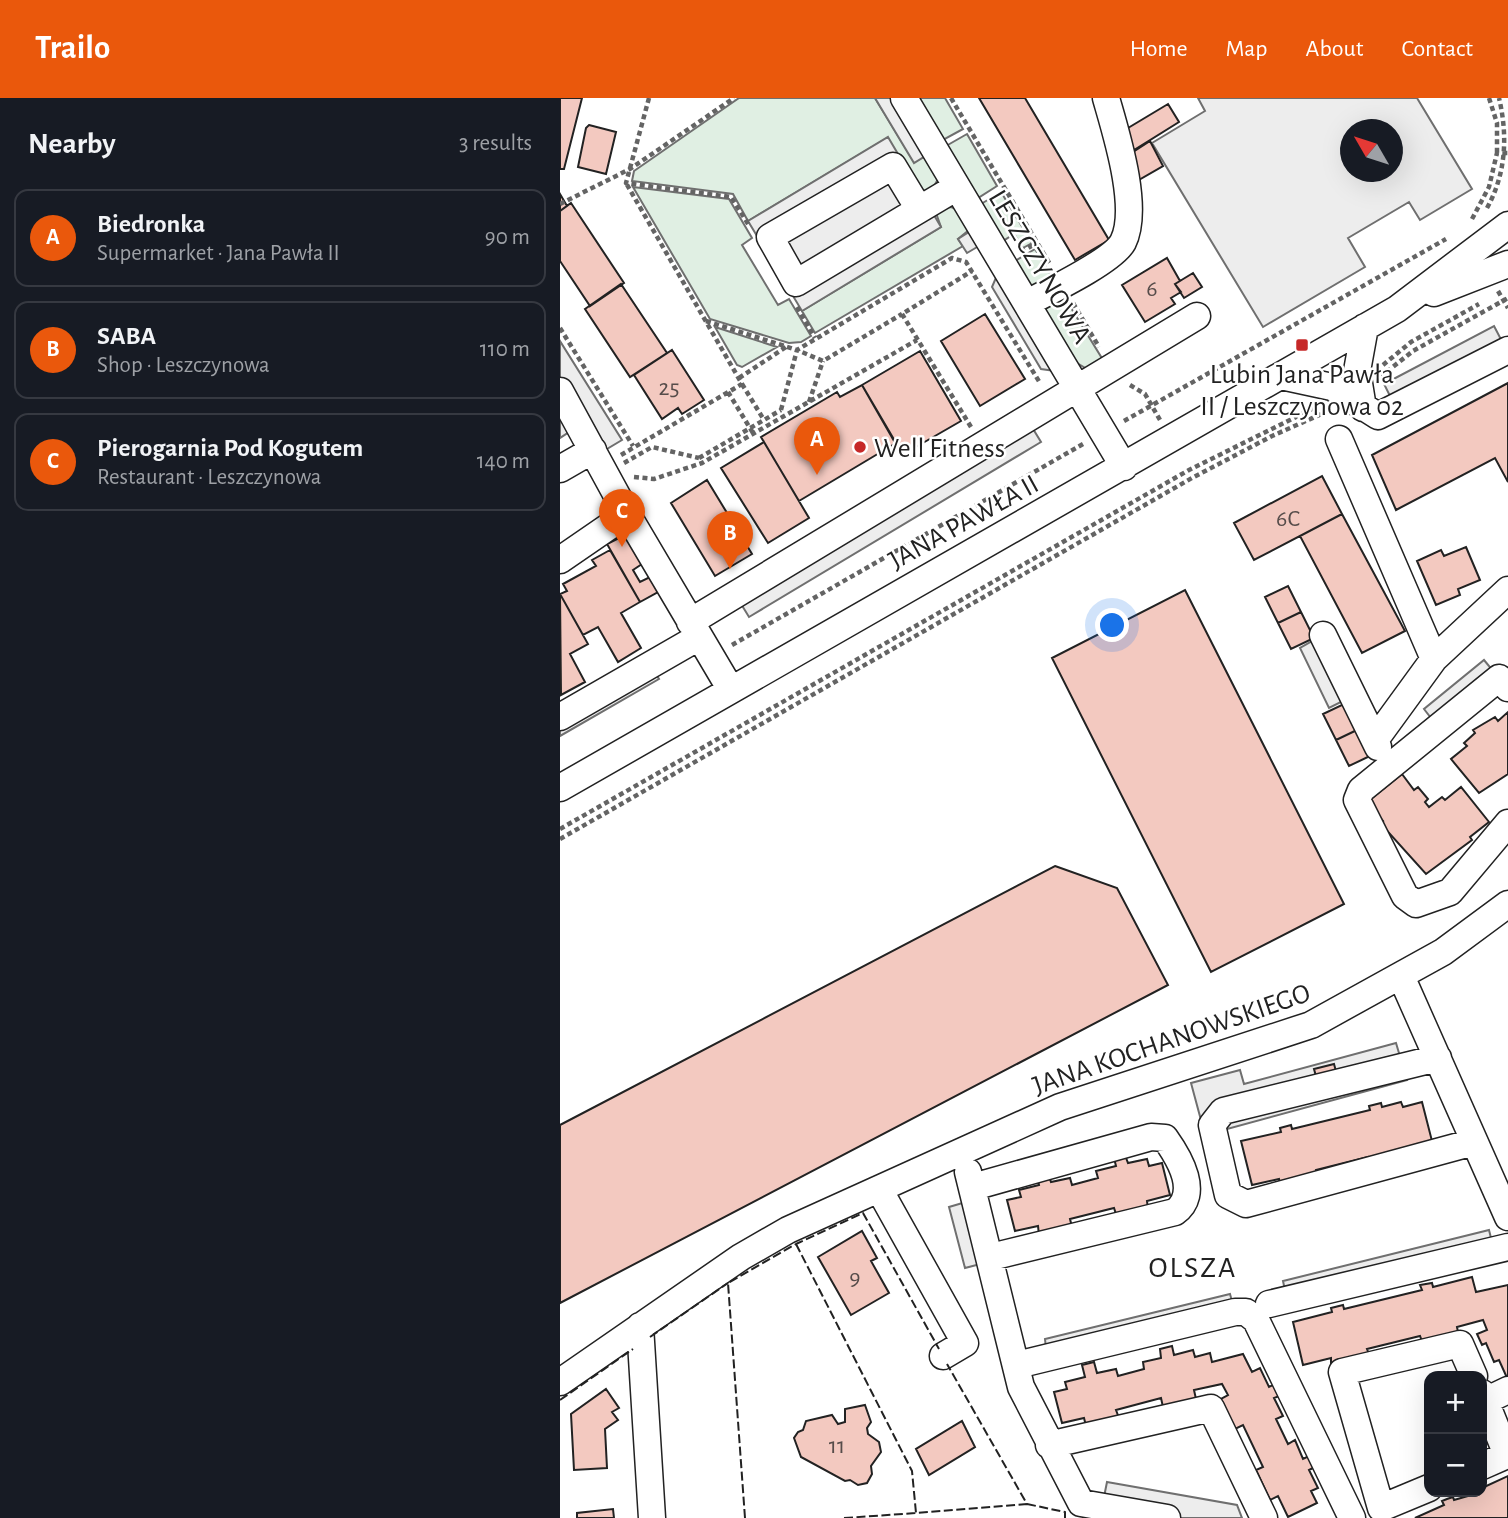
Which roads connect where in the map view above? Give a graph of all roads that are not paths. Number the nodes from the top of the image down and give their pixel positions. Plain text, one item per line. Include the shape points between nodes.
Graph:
1 (904, 98) edge
2 (1106, 98) edge
3 (957, 187) junction
4 (919, 209) junction
5 (1508, 225) edge
6 (1508, 264) edge
7 (1027, 303) junction
8 (1397, 309) junction
9 (1198, 316) dead end
10 (1365, 327) junction
11 (1508, 350) edge
12 (1281, 376) junction
13 (1078, 388) junction
14 (560, 391) edge
15 (1355, 395) junction
16 (1339, 439) dead end
17 (593, 450) junction
18 (1124, 467) junction
19 (560, 469) edge
20 (627, 514) junction
21 (560, 560) edge
22 (1508, 590) edge
23 (1323, 635) dead end
24 (701, 638) junction
25 (1434, 659) junction
26 (1508, 688) edge
27 (731, 690) junction
28 (560, 717) edge
29 (560, 788) edge
30 (1508, 823) edge
31 (1508, 904) edge
32 (1401, 976) junction
33 (1438, 1058) junction
34 (1474, 1142) junction
35 (961, 1150) junction
36 (973, 1187) junction
37 (879, 1189) junction
38 (1508, 1217) edge
39 (1508, 1247) edge
40 (991, 1257) junction
41 (1269, 1304) dead end
42 (640, 1326) junction
43 (943, 1356) dead end
44 (1017, 1365) junction
45 (1472, 1371) edge
46 (560, 1382) edge
47 (1492, 1395) edge
48 (1049, 1445) junction
49 (1487, 1464) edge
50 (1424, 1490) edge
51 (652, 1518) edge
52 (1167, 1518) edge
53 (1264, 1518) edge
54 (1352, 1518) edge

1 - 3 street, LESZCZYNOWA
2 - 7 street via 1127,174 1123,243
3 - 4 street
3 - 7 street, LESZCZYNOWA
4 - 4 street via 796,283 770,237 892,166
5 - 8 street, JANA PAWŁA II
6 - 8 street, JANA PAWŁA II
7 - 13 street, LESZCZYNOWA
8 - 10 street, JANA PAWŁA II
9 - 13 street
10 - 12 street, JANA PAWŁA II
10 - 15 street
11 - 15 street via 1386,414 1378,416
12 - 15 street
12 - 18 street, JANA PAWŁA II
13 - 18 street, LESZCZYNOWA
13 - 24 street via 982,446
14 - 17 street
16 - 25 street
17 - 19 street
17 - 20 street
18 - 27 street, JANA PAWŁA II
20 - 21 street
20 - 24 street
22 - 25 street
23 - 25 street via 1377,744
24 - 27 street
24 - 28 street
26 - 30 street via 1499,678 1361,790 1357,800 1405,896 1416,904 1450,892
27 - 29 street, JANA PAWŁA II
31 - 32 street, JANA KOCHANOWSKIEGO via 1443,953
32 - 33 street
32 - 35 street, JANA KOCHANOWSKIEGO via 1311,1025 1060,1107
33 - 34 street
33 - 34 street via 1223,1111 1212,1125 1228,1195 1246,1204
34 - 38 street
35 - 36 street
35 - 37 street, JANA KOCHANOWSKIEGO
36 - 40 street
36 - 40 street via 1151,1137 1166,1138 1189,1191 1186,1204 1175,1212
37 - 42 street, JANA KOCHANOWSKIEGO via 788,1230
37 - 43 street via 965,1343
39 - 41 street
40 - 44 street
42 - 46 street, JANA KOCHANOWSKIEGO
42 - 51 street
44 - 48 street via 1021,1387
44 - 54 street via 1246,1312 1256,1320
45 - 50 street via 1460,1344 1342,1373 1381,1508
47 - 49 street via 1507,1455
48 - 52 street via 1082,1503
48 - 53 street via 1211,1408

